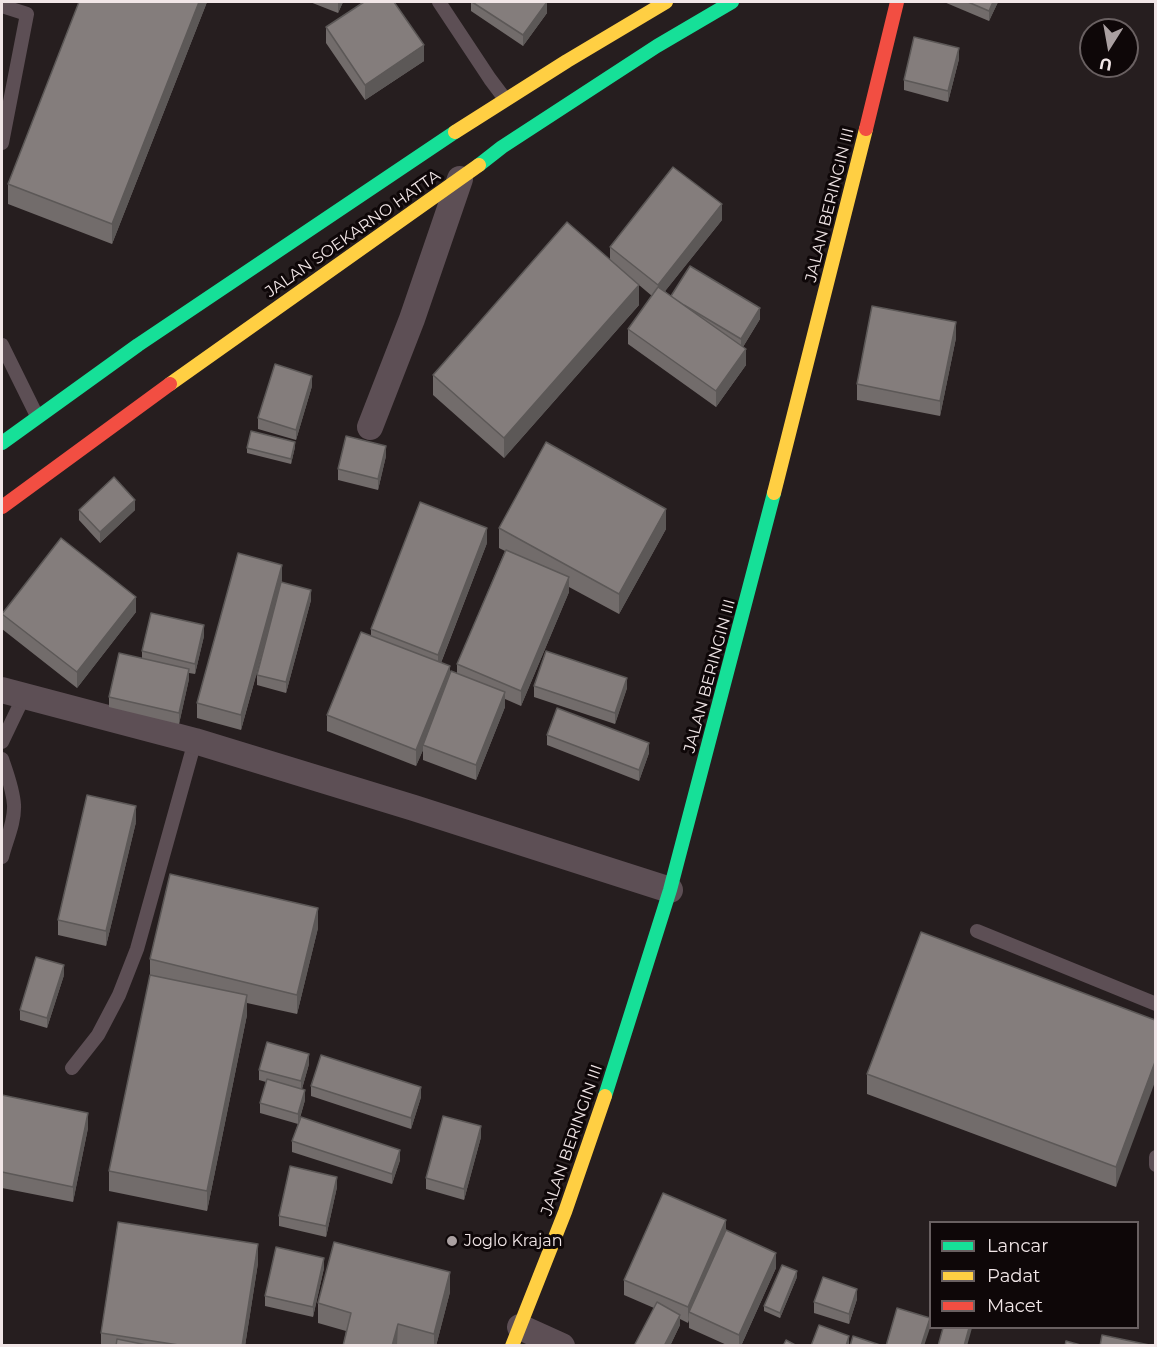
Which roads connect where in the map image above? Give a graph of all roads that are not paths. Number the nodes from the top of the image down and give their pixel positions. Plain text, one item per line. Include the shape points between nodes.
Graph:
1 (440, 2) edge
2 (666, 2) edge
3 (732, 2) edge
4 (897, 2) edge
5 (2, 6) edge
6 (28, 8) edge
7 (505, 99) junction
8 (2, 143) edge
9 (460, 179) junction
10 (2, 345) edge
11 (37, 416) junction
12 (370, 427) dead end
13 (2, 443) edge
14 (2, 507) edge
15 (13, 693) edge
16 (195, 741) junction
17 (2, 742) edge
18 (2, 759) edge
19 (2, 857) edge
20 (670, 890) junction
21 (977, 931) dead end
22 (1155, 1004) edge
23 (72, 1068) dead end
24 (1155, 1157) edge
25 (1155, 1165) edge
26 (516, 1336) edge
27 (562, 1346) edge

1 - 7 lane
2 - 7 main road, JALAN SOEKARNO HATTA
3 - 9 main road, JALAN SOEKARNO HATTA via 564,105
4 - 20 main road, JALAN BERINGIN III via 722,700
5 - 6 lane
6 - 8 lane
7 - 11 main road, JALAN SOEKARNO HATTA
9 - 12 street
9 - 14 main road, JALAN SOEKARNO HATTA
10 - 11 lane
11 - 13 main road, JALAN SOEKARNO HATTA
15 - 16 street
15 - 17 lane
16 - 20 street
16 - 23 lane via 137,949 99,1035
18 - 19 lane via 14,805
20 - 26 main road, JALAN BERINGIN III via 565,1212
21 - 22 lane
24 - 25 lane
26 - 27 street

